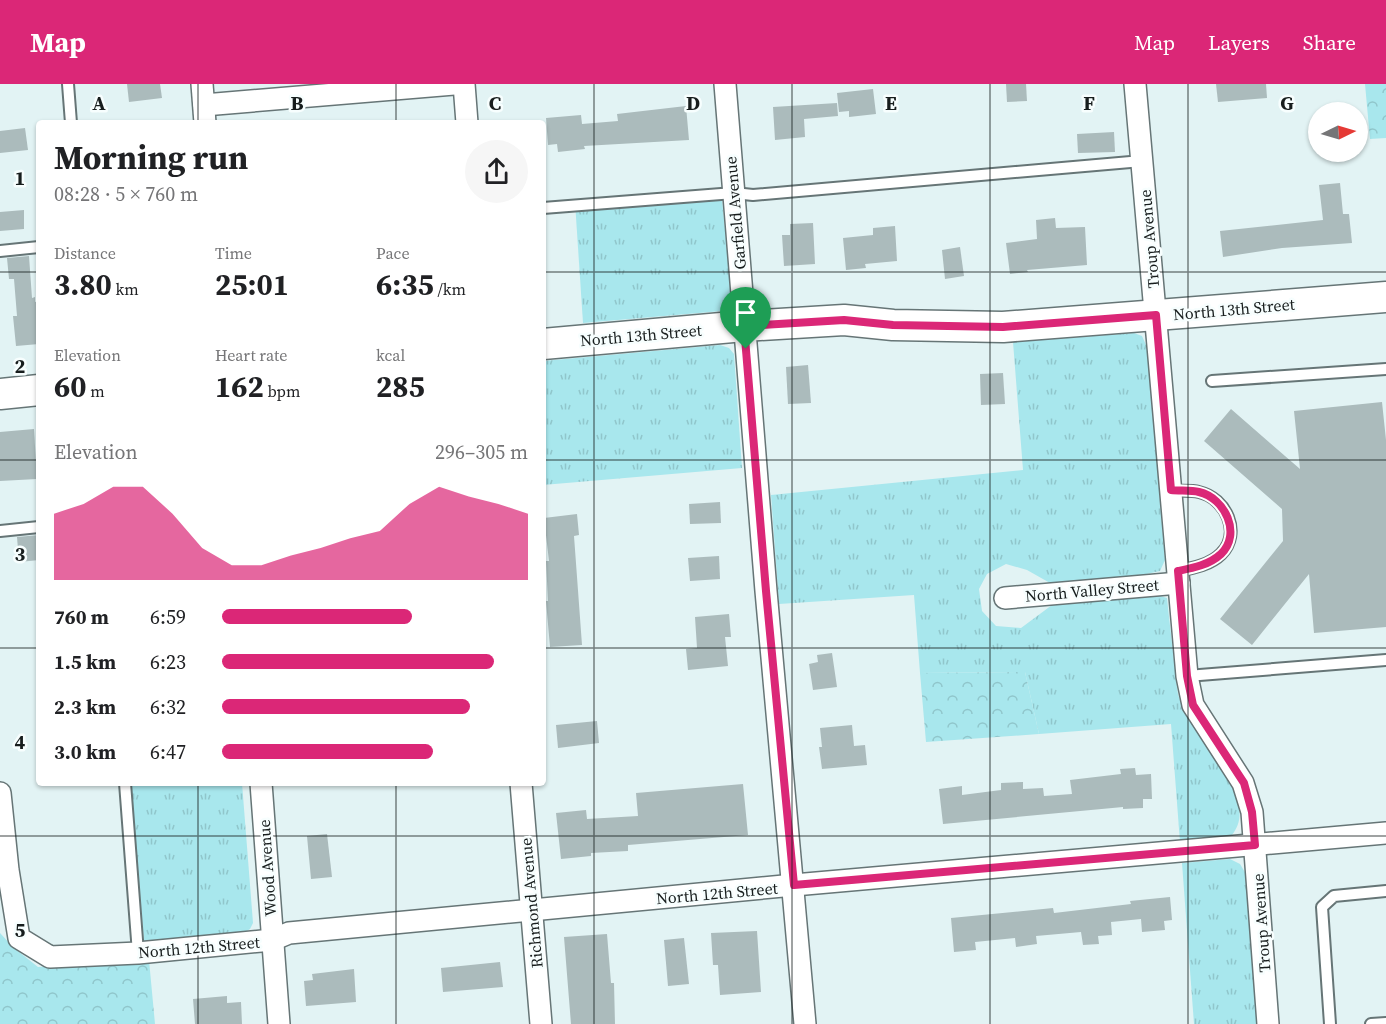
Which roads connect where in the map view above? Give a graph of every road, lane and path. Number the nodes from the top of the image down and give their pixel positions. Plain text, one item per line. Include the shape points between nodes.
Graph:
1 (68, 84) edge
2 (202, 84) edge
3 (454, 84) edge
4 (464, 84) edge
5 (725, 84) edge
6 (1135, 84) edge
7 (333, 88) edge
8 (205, 114) edge
9 (71, 120) edge
10 (467, 120) edge
11 (1142, 160) junction
12 (734, 193) junction
13 (546, 208) edge
14 (36, 248) edge
15 (0, 251) edge
16 (1386, 297) edge
17 (1156, 315) junction
18 (744, 326) junction
19 (546, 344) edge
20 (1386, 369) edge
21 (1212, 381) dead end
22 (36, 390) edge
23 (0, 394) edge
24 (1171, 490) junction
25 (36, 527) edge
26 (0, 531) edge
27 (1178, 577) junction
28 (1005, 598) dead end
29 (1386, 660) edge
30 (1187, 676) junction
31 (125, 786) edge
32 (261, 786) edge
33 (521, 786) edge
34 (0, 794) edge
35 (1386, 833) edge
36 (1255, 845) junction
37 (794, 885) junction
38 (1386, 891) edge
39 (532, 910) junction
40 (272, 940) junction
41 (138, 953) junction
42 (1386, 1023) edge
43 (279, 1024) edge
44 (541, 1024) edge
45 (805, 1024) edge
46 (1268, 1024) edge
47 (1330, 1024) edge
48 (1371, 1024) edge

1 - 9 lane
2 - 8 street
3 - 7 street
4 - 10 street
5 - 12 street, Garfield Avenue
6 - 11 street, Troup Avenue
7 - 8 street
11 - 12 lane via 753,195
11 - 17 street, Troup Avenue
12 - 13 lane
12 - 18 street, Garfield Avenue
14 - 15 lane
16 - 17 street, North 13th Street
17 - 18 street, North 13th Street via 1003,327 844,320
17 - 24 street, Troup Avenue
18 - 19 street, North 13th Street
18 - 37 street, Garfield Avenue
20 - 21 lane
22 - 23 street
24 - 27 street, Troup Avenue
24 - 27 lane via 1200,492 1215,500 1226,512 1231,526 1230,541 1222,554
25 - 26 lane
27 - 28 street, North Valley Street
27 - 30 street, Troup Avenue
29 - 30 lane
30 - 36 street, Troup Avenue via 1193,705 1244,783
31 - 41 lane
32 - 40 street, Wood Avenue
33 - 39 street, Richmond Avenue
34 - 41 street, North 12th Street via 19,938 50,957
35 - 36 street, North 12th Street
36 - 37 street, North 12th Street
36 - 46 street, Troup Avenue
37 - 39 street, North 12th Street
37 - 45 street, Garfield Avenue
38 - 47 lane via 1334,896 1322,907
39 - 40 street, North 12th Street via 289,933
39 - 44 street, Richmond Avenue
40 - 41 street, North 12th Street
40 - 43 street, Wood Avenue
42 - 48 lane

